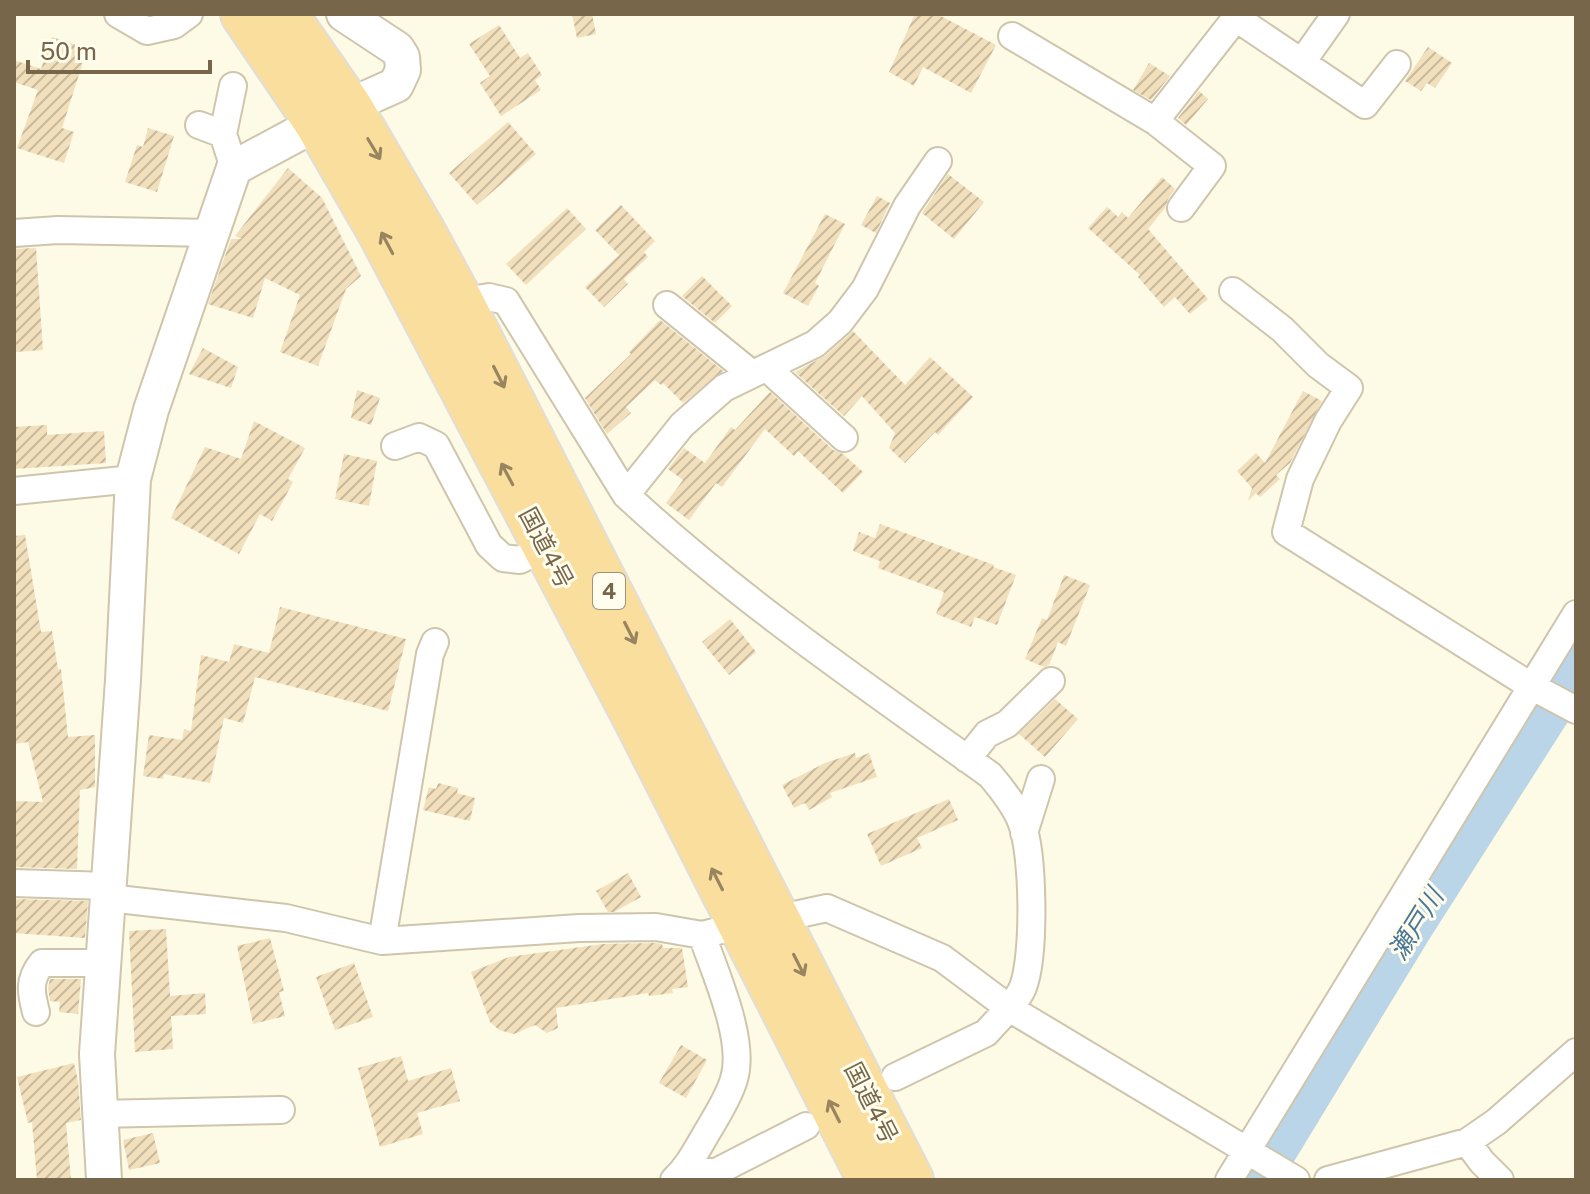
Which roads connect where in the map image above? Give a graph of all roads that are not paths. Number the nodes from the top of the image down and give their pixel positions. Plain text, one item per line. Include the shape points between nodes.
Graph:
1 (118, 14) edge
2 (189, 14) edge
3 (243, 14) edge
4 (285, 14) edge
5 (344, 14) edge
6 (1336, 14) edge
7 (1238, 16) edge
8 (1012, 36) dead end
9 (1302, 62) junction
10 (1397, 64) dead end
11 (233, 86) dead end
12 (333, 115) junction
13 (1155, 121) junction
14 (938, 161) dead end
15 (234, 168) junction
16 (1181, 208) dead end
17 (14, 233) edge
18 (212, 233) junction
19 (1233, 291) dead end
20 (461, 302) junction
21 (667, 305) dead end
22 (760, 371) junction
23 (844, 438) dead end
24 (395, 446) dead end
25 (133, 479) junction
26 (14, 491) edge
27 (626, 495) junction
28 (545, 547) junction
29 (1576, 614) edge
30 (435, 642) dead end
31 (1051, 681) dead end
32 (1537, 688) junction
33 (1576, 710) edge
34 (967, 759) junction
35 (1041, 779) dead end
36 (1024, 833) junction
37 (14, 883) edge
38 (108, 892) junction
39 (740, 926) junction
40 (382, 941) junction
41 (104, 963) junction
42 (1009, 1008) junction
43 (36, 1012) dead end
44 (1576, 1052) edge
45 (895, 1077) dead end
46 (281, 1110) dead end
47 (98, 1114) junction
48 (806, 1126) dead end
49 (1467, 1142) junction
50 (1250, 1154) junction
51 (679, 1176) edge
52 (1291, 1178) edge
53 (104, 1180) edge
54 (870, 1180) edge
55 (911, 1180) edge
56 (1229, 1180) edge
57 (1328, 1180) edge
58 (1500, 1180) edge

1 - 2 street via 147,31 174,25
3 - 12 highway, 国道4号 / 4
4 - 12 highway, 国道4号 / 4
5 - 12 street via 390,43 403,61 393,89
6 - 9 street
7 - 9 street
7 - 13 street
8 - 13 street
9 - 10 street via 1365,105
11 - 15 street via 211,130
12 - 15 street
12 -> 20 highway, 国道4号 / 4
28 -> 12 highway, 国道4号 / 4 via 380,232
13 - 16 street via 1212,166
14 - 22 street via 907,206 865,289 840,322 815,344
15 - 18 street
17 - 18 street
18 - 25 street
19 - 32 street via 1349,388 1300,479 1286,532
20 - 27 street via 489,297 506,301
20 -> 39 highway, 国道4号 / 4
21 - 22 street
22 - 23 street
22 - 27 street via 724,388 682,425
24 - 28 street via 419,437 436,445 497,555 520,560
25 - 26 street
25 - 38 street
27 - 34 street via 762,609
39 -> 28 highway, 国道4号 / 4
29 - 32 street
30 - 40 street
31 - 34 street via 1007,724 987,734
32 - 33 street
32 - 50 street
34 - 36 street via 1007,796
35 - 36 street
36 - 42 street via 1029,852 1030,958 1023,990
37 - 38 street
38 - 40 street via 286,918
38 - 41 street
39 - 40 street
39 - 42 street via 827,908 942,958
39 - 51 street via 735,1077
54 -> 39 highway, 国道4号 / 4
39 -> 55 highway, 国道4号 / 4
41 - 43 street via 42,963 30,991
41 - 47 street
42 - 45 street via 986,1033
42 - 50 street
44 - 49 street
46 - 47 street
47 - 53 street
48 - 51 street via 716,1172
49 - 57 street
49 - 58 street
50 - 52 street
50 - 56 street

